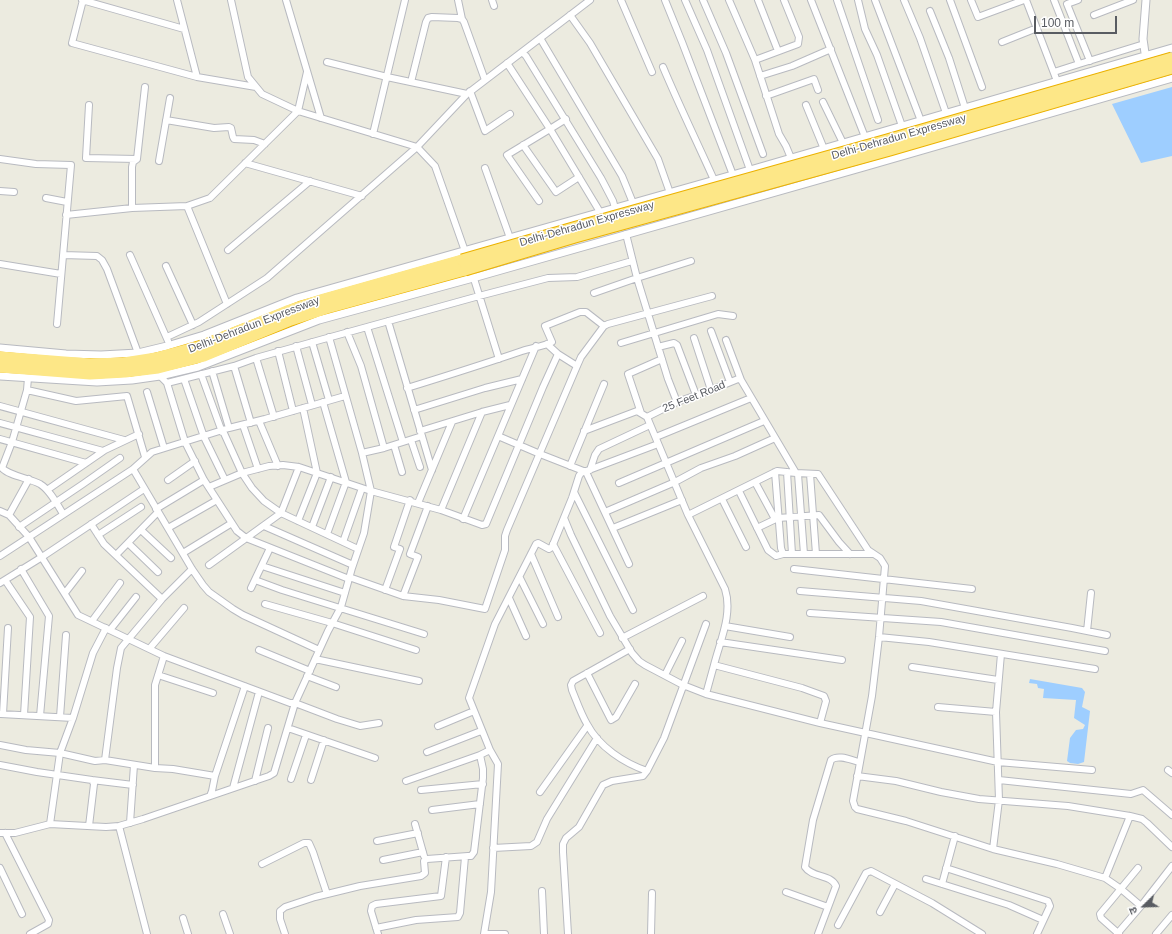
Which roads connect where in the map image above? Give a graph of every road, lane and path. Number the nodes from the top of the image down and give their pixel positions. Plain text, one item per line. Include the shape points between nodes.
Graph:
1 (83, 0) edge
2 (177, 0) edge
3 (231, 0) edge
4 (286, 0) edge
5 (405, 0) edge
6 (458, 0) edge
7 (590, 0) edge
8 (621, 0) edge
9 (665, 0) edge
10 (685, 0) edge
11 (703, 0) edge
12 (729, 0) edge
13 (758, 0) edge
14 (784, 0) edge
15 (811, 0) edge
16 (836, 0) edge
17 (858, 0) edge
18 (875, 0) edge
19 (904, 0) edge
20 (950, 0) edge
21 (971, 0) edge
22 (1025, 0) edge
23 (1054, 0) edge
24 (1078, 0) edge
25 (1133, 0) edge
26 (1146, 0) edge
27 (582, 2) edge
28 (930, 11) dead end
29 (1094, 14) dead end
30 (570, 15) junction
31 (462, 19) junction
32 (1037, 28) junction
33 (184, 29) junction
34 (540, 38) junction
35 (1002, 42) dead end
36 (1172, 48) edge
37 (831, 49) junction
38 (1144, 49) junction
39 (778, 51) junction
40 (522, 52) junction
41 (1172, 58) edge
42 (755, 60) junction
43 (1090, 61) junction
44 (327, 62) dead end
45 (507, 63) junction
46 (1079, 64) junction
47 (663, 67) dead end
48 (1172, 68) edge
49 (307, 72) junction
50 (652, 72) dead end
51 (1054, 72) junction
52 (760, 76) junction
53 (197, 77) junction
54 (387, 77) junction
55 (1172, 78) edge
56 (485, 80) junction
57 (1058, 81) junction
58 (411, 82) junction
59 (1152, 84) junction
60 (145, 86) dead end
61 (256, 87) junction
62 (982, 87) dead end
63 (818, 90) dead end
64 (468, 92) junction
65 (766, 96) junction
66 (170, 98) dead end
67 (823, 102) dead end
68 (964, 103) junction
69 (88, 105) dead end
70 (806, 105) dead end
71 (944, 108) junction
72 (298, 111) junction
73 (510, 114) dead end
74 (919, 116) junction
75 (321, 118) junction
76 (566, 119) junction
77 (166, 120) junction
78 (878, 120) dead end
79 (900, 121) junction
80 (550, 129) junction
81 (863, 131) junction
82 (373, 134) junction
83 (841, 139) junction
84 (821, 142) junction
85 (265, 144) junction
86 (522, 145) junction
87 (417, 147) junction
88 (763, 154) dead end
89 (790, 156) junction
90 (0, 159) edge
91 (137, 159) junction
92 (159, 161) dead end
93 (245, 163) junction
94 (485, 168) dead end
95 (750, 170) junction
96 (733, 175) junction
97 (579, 177) junction
98 (714, 180) junction
99 (310, 182) junction
100 (0, 191) edge
101 (14, 192) dead end
102 (670, 193) junction
103 (362, 196) junction
104 (46, 198) dead end
105 (539, 201) dead end
106 (67, 202) junction
107 (633, 203) junction
108 (187, 206) junction
109 (132, 208) junction
110 (615, 208) junction
111 (600, 212) junction
112 (66, 215) junction
113 (626, 234) junction
114 (510, 238) junction
115 (228, 250) dead end
116 (465, 250) junction
117 (63, 255) junction
118 (130, 255) dead end
119 (632, 261) junction
120 (691, 261) dead end
121 (0, 264) edge
122 (166, 266) dead end
123 (61, 274) junction
124 (473, 278) junction
125 (637, 278) junction
126 (594, 293) dead end
127 (479, 296) junction
128 (712, 296) dead end
129 (227, 304) junction
130 (648, 314) junction
131 (733, 316) dead end
132 (388, 321) junction
133 (57, 324) dead end
134 (193, 325) junction
135 (604, 326) junction
136 (367, 327) junction
137 (711, 331) dead end
138 (347, 332) junction
139 (654, 333) junction
140 (167, 337) junction
141 (328, 337) junction
142 (694, 338) dead end
143 (726, 340) dead end
144 (312, 342) junction
145 (621, 343) dead end
146 (547, 344) junction
147 (170, 345) junction
148 (296, 346) junction
149 (536, 346) junction
150 (658, 347) junction
151 (0, 348) edge
152 (278, 351) junction
153 (138, 352) junction
154 (558, 354) junction
155 (0, 357) edge
156 (256, 358) junction
157 (499, 359) junction
158 (662, 359) junction
159 (234, 366) junction
160 (577, 366) junction
161 (0, 367) edge
162 (212, 371) junction
163 (201, 374) junction
164 (0, 376) edge
165 (160, 376) junction
166 (28, 378) junction
167 (184, 379) junction
168 (522, 379) junction
169 (741, 380) junction
170 (730, 382) junction
171 (167, 383) junction
172 (604, 384) dead end
173 (407, 388) junction
174 (27, 390) junction
175 (711, 390) junction
176 (147, 392) dead end
177 (344, 396) junction
178 (696, 396) junction
179 (752, 398) junction
180 (326, 401) junction
181 (677, 402) junction
182 (312, 405) junction
183 (510, 405) junction
184 (0, 406) edge
185 (303, 408) junction
186 (414, 410) junction
187 (293, 411) junction
188 (21, 412) junction
189 (482, 412) junction
190 (641, 413) junction
191 (274, 417) junction
192 (647, 417) junction
193 (259, 421) junction
194 (764, 421) junction
195 (452, 422) junction
196 (0, 423) edge
197 (251, 423) junction
198 (243, 425) junction
199 (650, 425) junction
200 (16, 427) junction
201 (225, 430) junction
202 (584, 431) junction
203 (139, 434) junction
204 (421, 434) junction
205 (204, 436) junction
206 (498, 436) junction
207 (656, 437) junction
208 (774, 438) junction
209 (0, 439) edge
210 (124, 440) junction
211 (411, 440) junction
212 (12, 442) junction
213 (185, 442) junction
214 (403, 442) junction
215 (519, 444) junction
216 (658, 444) junction
217 (394, 445) junction
218 (164, 448) junction
219 (384, 448) junction
220 (106, 450) junction
221 (362, 453) junction
222 (540, 454) junction
223 (145, 457) junction
224 (120, 458) dead end
225 (195, 462) junction
226 (86, 463) junction
227 (666, 464) junction
228 (278, 466) junction
229 (570, 466) junction
230 (300, 467) junction
231 (420, 467) dead end
232 (133, 469) junction
233 (258, 469) junction
234 (432, 470) junction
235 (588, 471) junction
236 (402, 472) dead end
237 (774, 472) junction
238 (787, 472) junction
239 (242, 473) junction
240 (317, 473) junction
241 (797, 474) junction
242 (810, 474) junction
243 (331, 477) junction
244 (29, 479) junction
245 (168, 480) dead end
246 (204, 480) junction
247 (225, 480) junction
248 (346, 482) junction
249 (675, 482) junction
250 (755, 482) junction
251 (619, 483) dead end
252 (209, 487) junction
253 (362, 488) junction
254 (144, 489) junction
255 (47, 490) junction
256 (371, 491) junction
257 (739, 491) junction
258 (574, 492) junction
259 (722, 499) junction
260 (217, 500) junction
261 (410, 500) junction
262 (682, 500) junction
263 (55, 502) junction
264 (418, 503) junction
265 (428, 506) junction
266 (141, 507) dead end
267 (157, 510) junction
268 (441, 510) junction
269 (0, 511) edge
270 (605, 512) junction
271 (281, 513) junction
272 (63, 514) junction
273 (9, 515) junction
274 (688, 515) junction
275 (812, 515) junction
276 (802, 516) junction
277 (790, 517) junction
278 (463, 518) junction
279 (564, 518) junction
280 (776, 518) junction
281 (298, 521) junction
282 (232, 523) junction
283 (91, 524) junction
284 (19, 526) junction
285 (264, 526) junction
286 (312, 527) junction
287 (168, 528) junction
288 (613, 528) junction
289 (757, 528) junction
290 (141, 530) junction
291 (327, 534) junction
292 (98, 535) junction
293 (28, 537) junction
294 (246, 538) junction
295 (343, 542) junction
296 (128, 543) junction
297 (553, 544) junction
298 (746, 547) dead end
299 (270, 548) junction
300 (358, 549) junction
301 (183, 553) junction
302 (531, 554) junction
303 (783, 554) junction
304 (792, 554) junction
305 (804, 554) junction
306 (816, 554) junction
307 (850, 554) junction
308 (872, 554) junction
309 (116, 555) junction
310 (0, 556) edge
311 (42, 557) junction
312 (171, 558) dead end
313 (629, 564) dead end
314 (209, 565) dead end
315 (353, 565) junction
316 (262, 566) junction
317 (192, 569) junction
318 (794, 569) dead end
319 (21, 570) junction
320 (82, 571) dead end
321 (158, 572) dead end
322 (349, 578) junction
323 (520, 578) junction
324 (255, 580) junction
325 (884, 580) junction
326 (2, 581) edge
327 (120, 583) dead end
328 (251, 588) dead end
329 (972, 589) dead end
330 (385, 590) junction
331 (800, 591) dead end
332 (65, 593) junction
333 (345, 593) junction
334 (1091, 593) dead end
335 (136, 596) dead end
336 (403, 596) junction
337 (703, 596) dead end
338 (509, 598) junction
339 (162, 599) junction
340 (883, 599) junction
341 (265, 604) dead end
342 (184, 608) dead end
343 (341, 608) junction
344 (633, 610) dead end
345 (810, 612) dead end
346 (558, 617) dead end
347 (881, 617) junction
348 (92, 621) junction
349 (332, 623) junction
350 (543, 624) dead end
351 (706, 624) dead end
352 (725, 626) junction
353 (8, 628) dead end
354 (108, 629) junction
355 (1087, 631) junction
356 (600, 633) dead end
357 (424, 634) dead end
358 (66, 635) dead end
359 (1107, 635) dead end
360 (526, 636) dead end
361 (790, 637) dead end
362 (880, 637) junction
363 (622, 638) junction
364 (128, 639) junction
365 (682, 641) dead end
366 (720, 642) junction
367 (150, 648) junction
368 (630, 649) junction
369 (259, 650) dead end
370 (319, 650) junction
371 (416, 650) dead end
372 (1105, 651) dead end
373 (1001, 654) junction
374 (164, 656) junction
375 (315, 659) junction
376 (842, 660) dead end
377 (714, 666) junction
378 (912, 667) dead end
379 (1095, 669) dead end
380 (587, 673) junction
381 (309, 674) junction
382 (158, 675) junction
383 (665, 675) junction
384 (998, 680) junction
385 (419, 681) dead end
386 (635, 684) dead end
387 (683, 685) junction
388 (245, 686) junction
389 (336, 687) dead end
390 (260, 692) junction
391 (213, 693) dead end
392 (706, 694) junction
393 (296, 703) junction
394 (938, 707) dead end
395 (474, 711) junction
396 (996, 712) junction
397 (2, 714) edge
398 (24, 715) junction
399 (40, 716) junction
400 (60, 717) junction
401 (73, 718) junction
402 (379, 723) dead end
403 (820, 723) junction
404 (438, 726) dead end
405 (587, 726) junction
406 (268, 728) dead end
407 (288, 728) junction
408 (481, 731) junction
409 (865, 732) junction
410 (306, 735) junction
411 (597, 738) junction
412 (324, 740) junction
413 (0, 745) edge
414 (490, 750) junction
415 (427, 752) dead end
416 (60, 753) junction
417 (480, 755) junction
418 (375, 758) dead end
419 (105, 760) junction
420 (860, 762) junction
421 (998, 762) junction
422 (0, 765) edge
423 (134, 765) junction
424 (155, 768) junction
425 (1092, 770) dead end
426 (648, 771) junction
427 (57, 775) junction
428 (216, 776) junction
429 (857, 776) junction
430 (291, 779) dead end
431 (92, 780) junction
432 (311, 780) dead end
433 (999, 780) junction
434 (255, 781) junction
435 (406, 781) dead end
436 (483, 784) junction
437 (133, 785) junction
438 (233, 788) junction
439 (421, 790) dead end
440 (540, 792) dead end
441 (210, 796) junction
442 (999, 800) junction
443 (480, 804) junction
444 (432, 810) dead end
445 (1172, 815) edge
446 (1130, 816) junction
447 (130, 823) junction
448 (50, 824) junction
449 (415, 824) dead end
450 (89, 826) junction
451 (119, 826) junction
452 (3, 833) edge
453 (418, 833) junction
454 (954, 836) junction
455 (377, 841) dead end
456 (1172, 847) edge
457 (493, 848) junction
458 (993, 848) junction
459 (422, 852) junction
460 (465, 856) junction
461 (446, 857) junction
462 (382, 860) dead end
463 (424, 860) junction
464 (262, 864) dead end
465 (1172, 866) edge
466 (0, 868) edge
467 (946, 868) junction
468 (1138, 868) dead end
469 (1105, 878) junction
470 (926, 879) dead end
471 (895, 884) junction
472 (942, 884) junction
473 (1121, 889) junction
474 (542, 891) dead end
475 (786, 892) dead end
476 (652, 893) dead end
477 (328, 894) junction
478 (1141, 906) junction
479 (828, 907) junction
480 (880, 912) dead end
481 (22, 914) dead end
482 (223, 914) dead end
483 (183, 918) dead end
484 (1171, 919) edge
485 (1043, 920) junction
486 (838, 925) dead end
487 (377, 931) edge
488 (30, 934) edge
489 (147, 934) edge
490 (188, 934) edge
491 (230, 934) edge
492 (285, 934) edge
493 (484, 934) edge
494 (505, 934) edge
495 (544, 934) edge
496 (568, 934) edge
497 (651, 934) edge
498 (818, 934) edge
499 (982, 934) edge
500 (1037, 934) edge
501 (1118, 934) edge
502 (1156, 934) edge

1 - 33 street
1 - 53 street via 72,43
2 - 33 street
3 - 61 street via 248,77
4 - 49 street
5 - 54 street
6 - 31 street
7 - 27 street
8 - 50 street
9 - 96 street
10 - 95 street via 707,50
11 - 88 street via 726,53
12 - 42 street
13 - 39 street
14 - 39 street via 799,37 798,44
15 - 37 street
16 - 78 street
17 - 79 street
18 - 74 street
19 - 71 street
20 - 62 street
21 - 22 street via 978,17
22 - 32 street
23 - 46 street
24 - 43 street via 1067,4
25 - 29 street
26 - 38 street
27 - 30 street
28 - 68 street
30 - 34 street
30 - 102 street via 658,159
31 - 56 street
31 - 58 street via 428,18
32 - 35 street
32 - 51 street
33 - 53 street
34 - 40 street
34 - 107 street via 622,176
36 - 38 street
37 - 52 street via 792,66
37 - 81 street
38 - 43 street
38 - 57 street
38 - 59 street
39 - 42 street
40 - 45 street
40 - 76 street
41 - 155 highway, Delhi-Dehradun Expressway, bridge via 324,299 181,352 140,361 107,364
42 - 52 street
43 - 46 street
44 - 54 street
45 - 56 street
45 - 80 street
46 - 51 street
47 - 98 street
48 - 161 highway, Delhi-Dehradun Expressway, bridge via 327,308 209,354 173,365 90,374
49 - 72 street
49 - 75 street
51 - 57 street
52 - 65 street
53 - 61 street
54 - 58 street
54 - 82 street
55 - 59 street
56 - 64 street
57 - 68 street
58 - 64 street
59 - 113 street
60 - 91 street
61 - 72 street via 262,94
63 - 65 street via 814,79
64 - 73 street via 485,131
64 - 87 street
65 - 89 street via 779,134
66 - 77 street
67 - 83 street
68 - 71 street
69 - 91 street via 86,158
70 - 84 street
71 - 74 street
72 - 75 street
72 - 85 street
74 - 79 street
75 - 82 street
76 - 80 street
76 - 110 street via 601,178
77 - 85 street via 214,128 229,127 234,139 254,140
77 - 92 street
79 - 81 street
80 - 86 street
80 - 97 street
81 - 83 street
82 - 87 street
83 - 84 street
84 - 89 street
85 - 93 street
86 - 97 street via 556,192
86 - 105 street via 507,155
87 - 103 street
87 - 116 street via 435,166
89 - 95 street
90 - 106 street via 71,165
91 - 109 street via 132,167
93 - 99 street
93 - 108 street via 210,198
94 - 114 street
95 - 96 street
96 - 98 street
97 - 111 street
98 - 102 street
99 - 103 street
99 - 115 street
100 - 101 street
102 - 107 street
103 - 129 street via 267,278
104 - 106 street
106 - 112 street
107 - 110 street
108 - 109 street
108 - 129 street
109 - 112 street
110 - 111 street
111 - 114 street
112 - 117 street
113 - 119 street
113 - 124 street
114 - 116 street
116 - 124 street
116 - 147 street via 297,298 204,335
117 - 123 street
117 - 153 street via 97,256 102,260
118 - 140 street
119 - 125 street
119 - 127 street via 577,277 548,278
120 - 125 street
121 - 123 street
122 - 134 street
123 - 133 street
124 - 127 street
124 - 165 street via 319,320 198,367
125 - 126 street
125 - 130 street
127 - 132 street
127 - 157 street
128 - 130 street
129 - 134 street
130 - 135 street
130 - 139 street
131 - 139 street via 718,314
132 - 136 street
132 - 173 street
134 - 140 street
135 - 146 street via 586,312 580,312 545,326 552,342
135 - 160 street
136 - 138 street
136 - 214 street
137 - 170 street
138 - 141 street
138 - 219 street via 361,366
139 - 145 street
139 - 150 street
140 - 147 street
141 - 144 street
141 - 177 street
142 - 175 street
143 - 169 street
144 - 148 street
144 - 180 street
146 - 149 street
146 - 154 street
147 - 153 street
148 - 152 street
148 - 182 street
149 - 157 street
149 - 168 street
150 - 158 street
150 - 178 street via 676,343
151 - 153 street via 66,354
152 - 156 street
152 - 187 street
154 - 160 street
154 - 215 street
156 - 159 street
156 - 191 street
157 - 173 street
158 - 181 street
158 - 190 street via 628,374
159 - 162 street
159 - 197 street
160 - 222 street
162 - 163 street
162 - 201 street
163 - 167 street
163 - 201 street
164 - 166 street
165 - 166 street via 97,382
165 - 171 street
166 - 174 street
167 - 171 street
167 - 205 street
168 - 183 street
168 - 186 street
169 - 170 street, 25 Feet Road
169 - 179 street
170 - 175 street, 25 Feet Road
171 - 213 street
172 - 202 street
173 - 186 street
174 - 188 street
174 - 203 street via 76,401 127,396
175 - 178 street, 25 Feet Road
176 - 218 street
177 - 180 street
177 - 221 street
178 - 181 street, 25 Feet Road
179 - 194 street
179 - 207 street
180 - 182 street
180 - 248 street
181 - 192 street, 25 Feet Road
182 - 185 street
183 - 189 street
183 - 206 street
184 - 188 street
185 - 187 street
185 - 240 street
186 - 204 street
187 - 191 street
188 - 200 street
188 - 210 street
189 - 195 street
189 - 268 street
190 - 192 street
190 - 202 street via 633,412
191 - 193 street
192 - 199 street
193 - 197 street
193 - 228 street
194 - 208 street
194 - 227 street
195 - 204 street
195 - 234 street
196 - 200 street
197 - 198 street
198 - 201 street
198 - 233 street
199 - 207 street
199 - 235 street via 599,449
200 - 212 street
200 - 220 street
201 - 205 street
201 - 239 street
202 - 229 street
203 - 210 street
203 - 223 street
204 - 211 street
204 - 234 street
205 - 213 street
205 - 247 street
206 - 215 street
206 - 278 street
207 - 216 street
208 - 241 street
208 - 249 street via 735,456 700,468
209 - 212 street
210 - 220 street
211 - 214 street
211 - 231 street
212 - 226 street
212 - 244 street via 2,468
213 - 218 street
213 - 225 street
214 - 217 street
215 - 222 street
215 - 278 street via 486,524
216 - 227 street
216 - 235 street
217 - 219 street
217 - 236 street
218 - 223 street
219 - 221 street
220 - 226 street
221 - 256 street
222 - 229 street
222 - 336 street via 507,530 506,550 485,609
223 - 232 street
224 - 263 street
225 - 245 street
225 - 246 street
226 - 255 street
227 - 249 street
227 - 251 street
228 - 230 street
228 - 233 street
229 - 235 street
230 - 240 street
230 - 271 street
232 - 254 street
232 - 272 street
233 - 239 street
234 - 264 street
235 - 258 street via 579,476
235 - 270 street
237 - 238 street
237 - 250 street
237 - 280 street
238 - 241 street
238 - 277 street
239 - 247 street
239 - 271 street via 264,501
240 - 243 street
240 - 281 street
241 - 242 street
241 - 276 street
242 - 275 street
242 - 308 street via 818,474
243 - 248 street
243 - 286 street
244 - 255 street
244 - 273 street
246 - 252 street
246 - 267 street
247 - 252 street
248 - 253 street
248 - 291 street
249 - 262 street
249 - 270 street
250 - 257 street
250 - 280 street
252 - 260 street
253 - 256 street
253 - 295 street
254 - 267 street
254 - 283 street
255 - 263 street
256 - 261 street
256 - 300 street via 364,533
257 - 259 street
257 - 289 street
258 - 279 street
258 - 344 street
259 - 274 street
259 - 298 street
260 - 282 street
260 - 287 street
261 - 264 street
261 - 330 street via 394,547 400,549
262 - 274 street
262 - 288 street
263 - 272 street
263 - 284 street
264 - 265 street
265 - 268 street
265 - 336 street via 410,554 418,557
266 - 292 street
267 - 287 street
267 - 290 street
268 - 278 street
269 - 273 street
270 - 288 street
271 - 281 street
271 - 285 street
272 - 293 street
273 - 284 street
274 - 352 street via 725,589 728,598
275 - 276 street
275 - 306 street
275 - 307 street via 820,516
276 - 277 street
276 - 305 street
277 - 280 street
277 - 304 street
279 - 297 street
279 - 363 street
280 - 289 street
280 - 303 street
281 - 286 street
282 - 294 street
282 - 301 street
283 - 292 street
283 - 311 street
284 - 293 street
285 - 294 street
285 - 315 street
286 - 291 street
287 - 301 street
288 - 313 street
289 - 303 street via 771,553 776,556
290 - 296 street
290 - 312 street
291 - 295 street
292 - 309 street
293 - 310 street
293 - 311 street
294 - 299 street
294 - 314 street
295 - 300 street
296 - 309 street
296 - 321 street
297 - 302 street via 549,549 538,543
297 - 356 street
299 - 316 street
299 - 322 street
300 - 315 street
301 - 317 street
302 - 323 street
302 - 346 street
303 - 304 street
304 - 305 street
305 - 306 street
306 - 307 street
307 - 308 street
308 - 325 street via 880,558 885,566
309 - 339 street
311 - 319 street
311 - 332 street
315 - 322 street
316 - 324 street
316 - 333 street
317 - 339 street
317 - 370 street via 209,592 232,609
318 - 325 street
319 - 326 street
319 - 399 street via 49,616
320 - 332 street
322 - 330 street
322 - 333 street
323 - 338 street
323 - 350 street
324 - 328 street
324 - 343 street
325 - 329 street
325 - 340 street
326 - 398 street via 30,617
327 - 348 street
330 - 336 street
331 - 340 street
332 - 348 street via 78,615
333 - 343 street
334 - 355 street
335 - 354 street
337 - 363 street
338 - 360 street
338 - 395 street via 495,624 470,693 469,698
339 - 364 street
340 - 347 street
340 - 355 street via 933,603
341 - 349 street
342 - 367 street
343 - 349 street
343 - 357 street
345 - 347 street
347 - 362 street
347 - 372 street via 941,622
348 - 354 street
349 - 370 street
349 - 371 street
351 - 387 street
352 - 361 street
352 - 366 street
353 - 397 street
354 - 364 street
354 - 401 street via 93,653
355 - 359 street
358 - 400 street
362 - 373 street
362 - 409 street
363 - 368 street
364 - 367 street
364 - 419 street via 121,648 117,668
365 - 383 street
366 - 376 street
366 - 377 street
367 - 374 street
368 - 380 street
368 - 383 street via 639,661
369 - 381 street
370 - 375 street
373 - 379 street
373 - 384 street
374 - 382 street
374 - 388 street
375 - 381 street
375 - 385 street
377 - 392 street
377 - 403 street via 824,696 826,701
378 - 384 street
380 - 386 street via 611,720 616,717
380 - 405 street via 571,685
381 - 389 street
381 - 393 street
382 - 391 street
382 - 424 street
383 - 387 street
384 - 396 street
387 - 392 street
387 - 426 street via 676,709
388 - 390 street
388 - 428 street
390 - 393 street
390 - 438 street
392 - 403 street
393 - 402 street via 360,726
393 - 407 street
394 - 396 street
395 - 404 street
395 - 408 street
396 - 421 street
397 - 398 street
398 - 399 street
399 - 400 street
400 - 401 street
401 - 416 street
403 - 409 street
405 - 411 street
405 - 440 street
406 - 434 street
407 - 410 street
407 - 434 street via 274,772
408 - 414 street
408 - 415 street
409 - 420 street
409 - 421 street
410 - 412 street
410 - 430 street
411 - 426 street via 624,761
411 - 457 street via 547,819 537,842 531,846
412 - 418 street
412 - 432 street
413 - 416 street
414 - 417 street
414 - 457 street via 498,764
416 - 419 street via 95,761
416 - 427 street
417 - 435 street
417 - 436 street
419 - 423 street
420 - 429 street
420 - 479 street via 839,757 831,760 813,820 805,867 809,872 835,883 836,889
421 - 425 street
421 - 433 street
422 - 427 street
423 - 424 street
423 - 437 street
424 - 428 street
426 - 496 street via 643,776 603,785 579,827 564,841
427 - 431 street
427 - 448 street
428 - 441 street
429 - 442 street via 896,781 979,799
429 - 454 street via 853,801 857,809
431 - 437 street
431 - 450 street via 94,784
433 - 442 street
433 - 445 street via 1131,794 1143,790
434 - 438 street
436 - 439 street
436 - 443 street
437 - 447 street
438 - 441 street
441 - 447 street
442 - 446 street via 1068,806
442 - 458 street
443 - 444 street
443 - 460 street via 474,852 471,856
446 - 456 street via 1142,819
446 - 469 street
447 - 451 street
448 - 450 street
448 - 452 street via 21,832
449 - 453 street
450 - 451 street
451 - 489 street
452 - 488 street via 49,920 48,924
453 - 455 street
453 - 459 street
454 - 458 street
454 - 467 street
457 - 493 street via 491,892
458 - 469 street
459 - 462 street
459 - 463 street
460 - 461 street
460 - 487 street via 458,917 416,920
461 - 463 street
461 - 487 street via 441,896 374,905 371,911
463 - 477 street via 424,873 421,876
464 - 477 street via 304,843 309,843
465 - 478 street
466 - 481 street
467 - 472 street
467 - 485 street via 1048,901 1050,906
468 - 473 street
469 - 473 street
470 - 472 street
471 - 480 street
471 - 486 street via 874,872 866,873
471 - 499 street
472 - 485 street
473 - 478 street
473 - 501 street via 1100,916
474 - 495 street
475 - 479 street
476 - 497 street
477 - 492 street via 282,908 280,918
478 - 501 street
479 - 498 street
482 - 491 street
483 - 490 street
484 - 502 street
485 - 500 street
493 - 494 street

